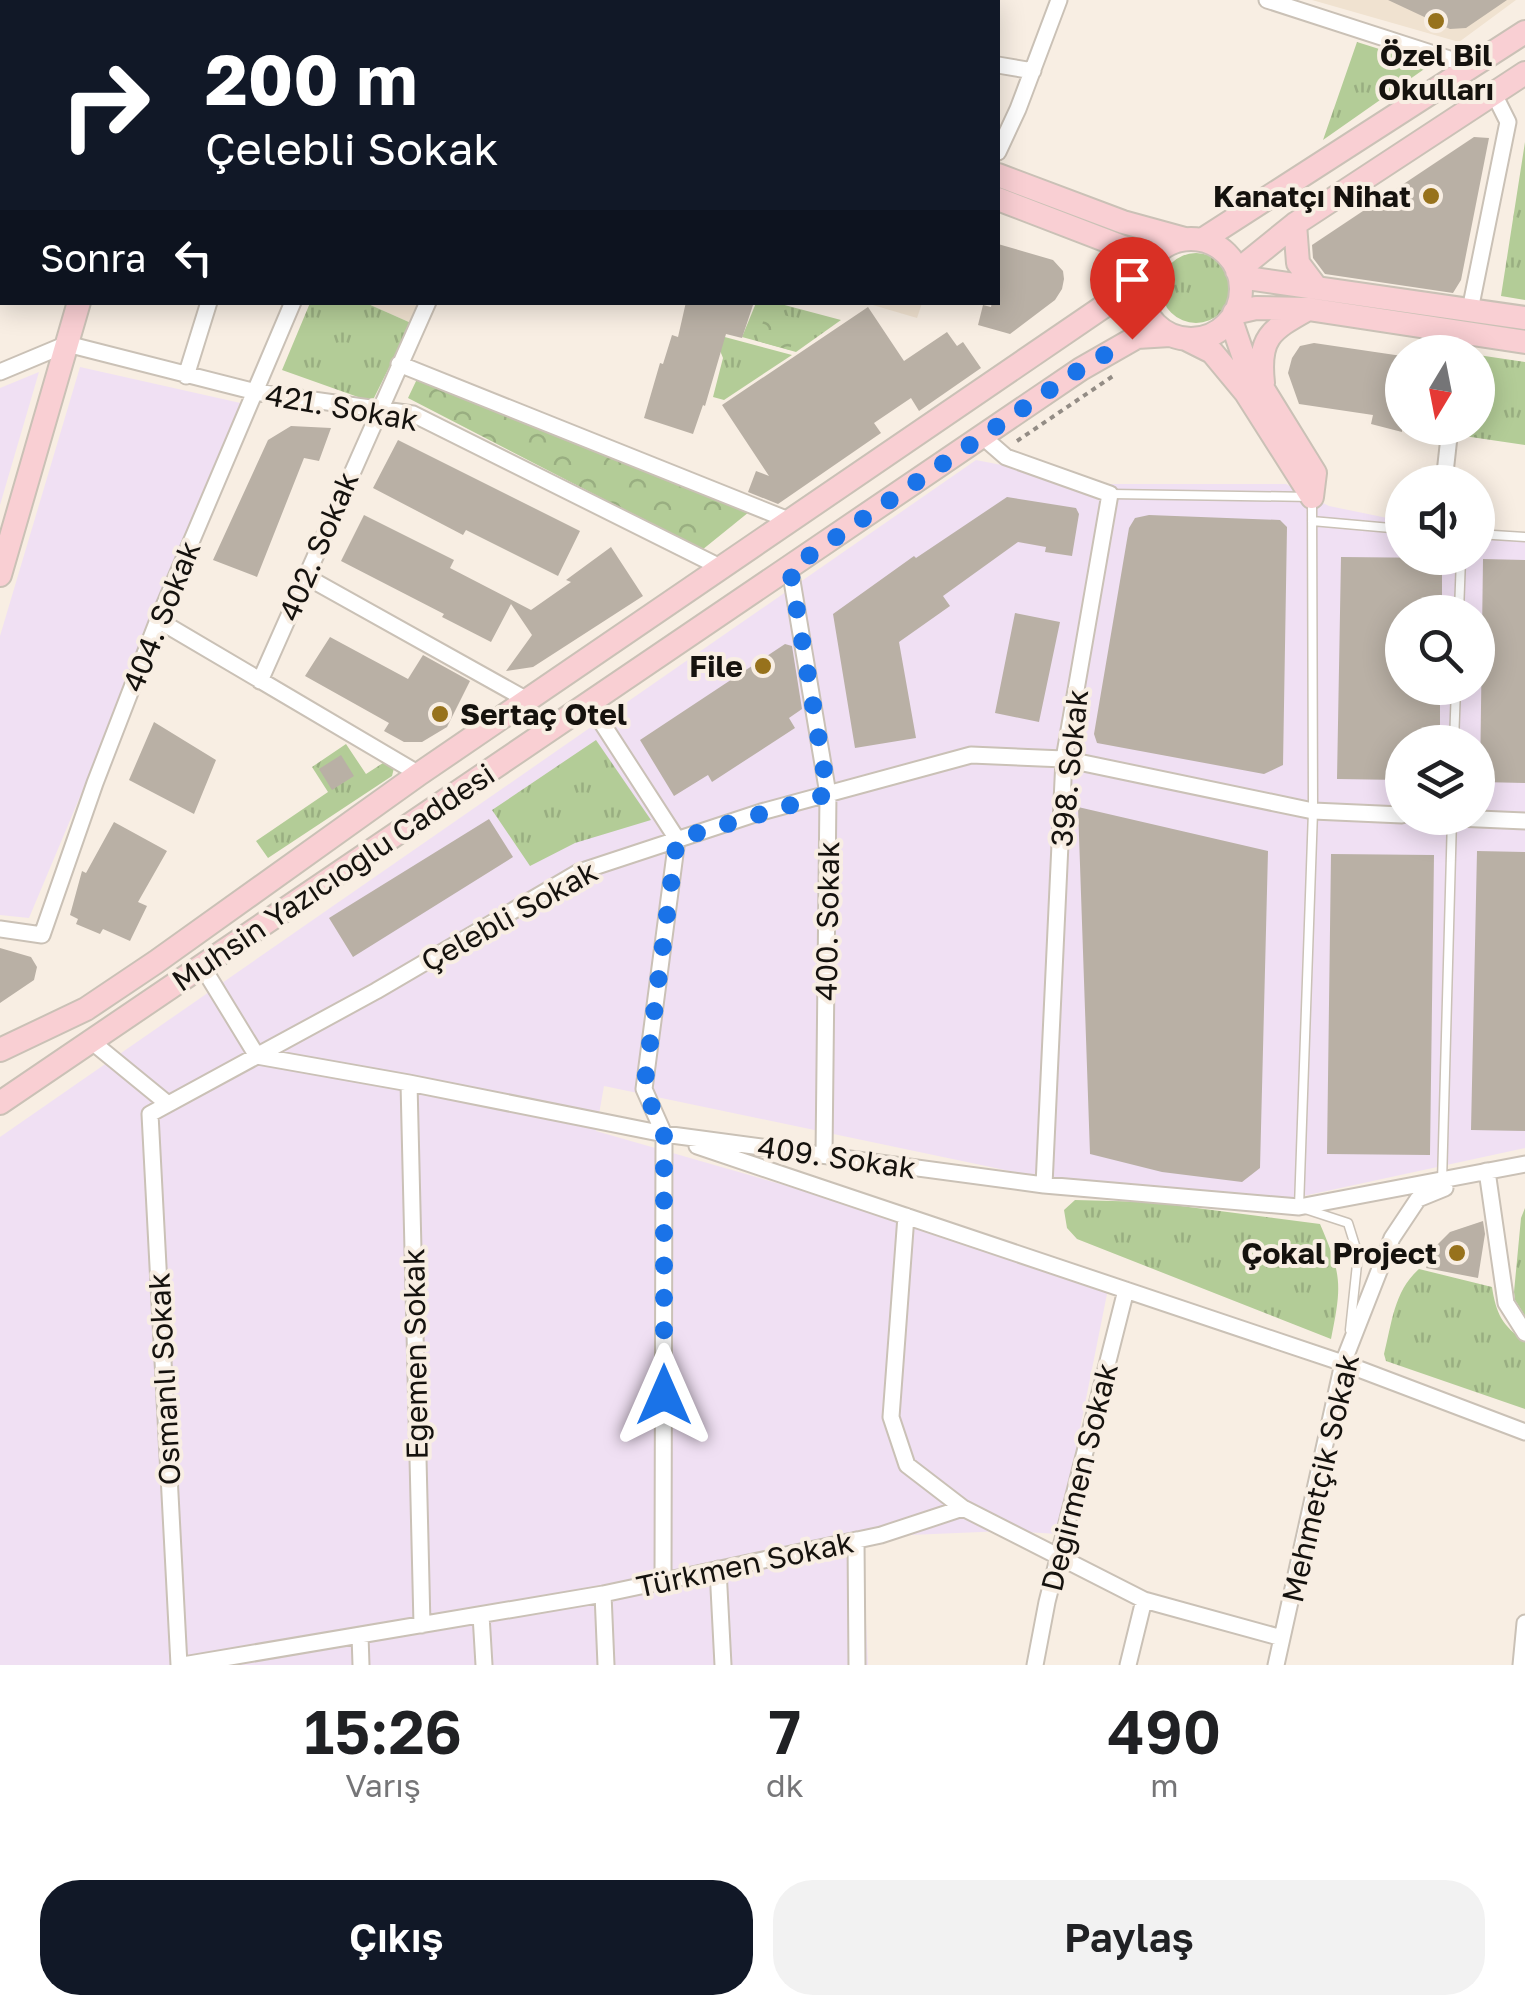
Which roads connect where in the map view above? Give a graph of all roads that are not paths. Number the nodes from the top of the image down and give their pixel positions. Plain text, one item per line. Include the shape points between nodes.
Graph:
1 (1059, 0) edge
2 (1267, 0) edge
3 (1525, 32) edge
4 (1000, 65) edge
5 (1474, 67) junction
6 (1033, 71) junction
7 (1525, 73) edge
8 (1494, 94) junction
9 (1508, 122) junction
10 (1525, 125) edge
11 (1000, 147) edge
12 (1000, 176) edge
13 (1000, 200) edge
14 (1295, 224) junction
15 (1085, 231) junction
16 (1193, 239) junction
17 (1238, 274) junction
18 (1142, 279) junction
19 (1312, 298) junction
20 (78, 305) edge
21 (208, 305) edge
22 (292, 305) edge
23 (427, 305) edge
24 (1107, 305) junction
25 (1232, 317) junction
26 (1525, 318) edge
27 (1462, 332) edge
28 (1178, 337) junction
29 (1525, 342) edge
30 (67, 344) junction
31 (399, 364) junction
32 (0, 372) edge
33 (186, 376) junction
34 (1264, 386) junction
35 (256, 392) junction
36 (377, 410) junction
37 (992, 445) junction
38 (1110, 494) junction
39 (1312, 497) junction
40 (791, 521) junction
41 (1312, 522) junction
42 (1385, 528) edge
43 (1495, 535) edge
44 (1525, 537) edge
45 (722, 568) junction
46 (790, 569) junction
47 (0, 574) edge
48 (305, 576) junction
49 (158, 620) junction
50 (260, 681) junction
51 (527, 700) junction
52 (589, 703) junction
53 (1064, 758) junction
54 (419, 774) junction
55 (828, 794) junction
56 (1314, 811) junction
57 (1385, 814) edge
58 (1495, 820) edge
59 (1525, 821) edge
60 (1453, 835) edge
61 (677, 839) junction
62 (0, 929) edge
63 (202, 966) junction
64 (92, 1041) junction
65 (0, 1050) edge
66 (257, 1056) junction
67 (409, 1082) junction
68 (0, 1103) edge
69 (168, 1104) junction
70 (664, 1134) junction
71 (824, 1156) junction
72 (1525, 1164) edge
73 (1487, 1171) junction
74 (1442, 1182) junction
75 (1044, 1185) junction
76 (1299, 1207) junction
77 (906, 1216) junction
78 (1126, 1290) junction
79 (1525, 1332) edge
80 (1343, 1363) junction
81 (1525, 1432) edge
82 (964, 1508) junction
83 (856, 1540) junction
84 (1058, 1557) junction
85 (718, 1570) junction
86 (663, 1582) junction
87 (604, 1594) junction
88 (1144, 1600) junction
89 (482, 1616) junction
90 (1525, 1623) edge
91 (422, 1626) junction
92 (360, 1636) junction
93 (1282, 1638) junction
94 (181, 1665) edge
95 (361, 1665) edge
96 (484, 1665) edge
97 (606, 1665) edge
98 (723, 1665) edge
99 (857, 1665) edge
100 (1035, 1665) edge
101 (1128, 1665) edge
102 (1276, 1665) edge
103 (1520, 1665) edge

1 - 6 street
2 - 5 street
3 - 5 main road
4 - 6 street
5 - 16 main road
6 - 11 street
7 - 8 main road
8 - 9 street
8 - 14 main road
9 - 10 street
9 - 27 street
12 - 16 main road via 1123,222
13 - 15 main road
14 - 17 main road
14 - 19 main road via 1298,264
15 - 18 main road via 1123,247
15 - 24 main road via 1125,261 1122,289
16 - 17 main road via 1218,246
16 - 18 main road via 1156,253
17 - 19 main road
17 - 25 main road via 1241,289
18 - 24 main road, Muhsin Yazıcıoğlu Caddesi
18 - 28 main road via 1147,313
19 - 25 main road
19 - 27 main road
19 - 34 main road via 1270,335 1260,355
20 - 30 main road
21 - 33 street
22 - 35 street, 404. Sokak
23 - 31 street, 402. Sokak
24 - 40 main road, Muhsin Yazıcıoğlu Caddesi
25 - 28 main road via 1202,338
25 - 34 main road via 1244,358
26 - 27 main road
27 - 29 main road
28 - 37 main road, Muhsin Yazıcıoğlu Caddesi via 1137,337 1116,346
28 - 39 main road via 1212,352
30 - 32 street
30 - 33 street, 421. Sokak
30 - 47 main road
31 - 36 street, 402. Sokak
31 - 40 street, 421. Sokak
33 - 35 street, 421. Sokak
34 - 39 main road via 1315,474
35 - 36 street, 421. Sokak
35 - 49 street, 404. Sokak
36 - 45 street, 421. Sokak via 414,414
36 - 48 street, 402. Sokak
37 - 38 street
37 - 46 main road, Muhsin Yazıcıoğlu Caddesi
38 - 39 lane
38 - 53 street, 398. Sokak
39 - 41 lane
40 - 45 main road, Muhsin Yazıcıoğlu Caddesi
41 - 42 lane
41 - 56 lane
43 - 44 lane
45 - 51 main road, Muhsin Yazıcıoğlu Caddesi
46 - 52 main road, Muhsin Yazıcıoğlu Caddesi
46 - 55 street, 400. Sokak
48 - 50 street, 402. Sokak
48 - 51 street
49 - 50 street
49 - 62 street, 404. Sokak via 42,935
50 - 54 street
51 - 54 main road, Muhsin Yazıcıoğlu Caddesi
52 - 61 street
52 - 63 main road, Muhsin Yazıcıoğlu Caddesi
53 - 55 street, Çelebli Sokak via 972,755
53 - 56 street, Çelebli Sokak
53 - 75 street, 398. Sokak
54 - 65 main road, Muhsin Yazıcıoğlu Caddesi via 86,1009
55 - 61 street, Çelebli Sokak
55 - 71 street, 400. Sokak
56 - 57 street, Çelebli Sokak
56 - 76 lane
58 - 59 street
60 - 74 lane
61 - 66 street, Çelebli Sokak via 579,872
61 - 70 street via 644,1089
63 - 64 main road, Muhsin Yazıcıoğlu Caddesi
63 - 66 street
64 - 68 main road, Muhsin Yazıcıoğlu Caddesi
64 - 69 street
66 - 67 street, 409. Sokak
66 - 69 street, Çelebli Sokak
67 - 70 street, 409. Sokak
67 - 91 street, Egemen Sokak
69 - 94 street, Osmanlı Sokak via 150,1114
70 - 71 street, 409. Sokak
70 - 77 street
70 - 86 street
71 - 75 street, 409. Sokak
72 - 73 street, 409. Sokak
73 - 74 street, 409. Sokak
73 - 79 street via 1506,1303
73 - 80 street, Mehmetçik Sokak via 1418,1198 1392,1238
74 - 76 street, 409. Sokak
75 - 76 street, 409. Sokak
76 - 80 lane via 1348,1223 1358,1254
77 - 78 street
77 - 82 street via 891,1417 907,1466
78 - 80 street
78 - 84 street, Değirmen Sokak
80 - 81 street
80 - 93 street, Mehmetçik Sokak
82 - 83 street, Türkmen Sokak
82 - 84 street
83 - 85 street, Türkmen Sokak
83 - 99 street
84 - 88 street
84 - 100 street, Değirmen Sokak
85 - 86 street, Türkmen Sokak
85 - 98 street
86 - 87 street, Türkmen Sokak
87 - 89 street, Türkmen Sokak
87 - 97 street
88 - 93 street
88 - 101 street
89 - 91 street, Türkmen Sokak
89 - 96 street
90 - 103 street
91 - 92 street, Türkmen Sokak
92 - 94 street, Türkmen Sokak
92 - 95 street
93 - 102 street, Mehmetçik Sokak

